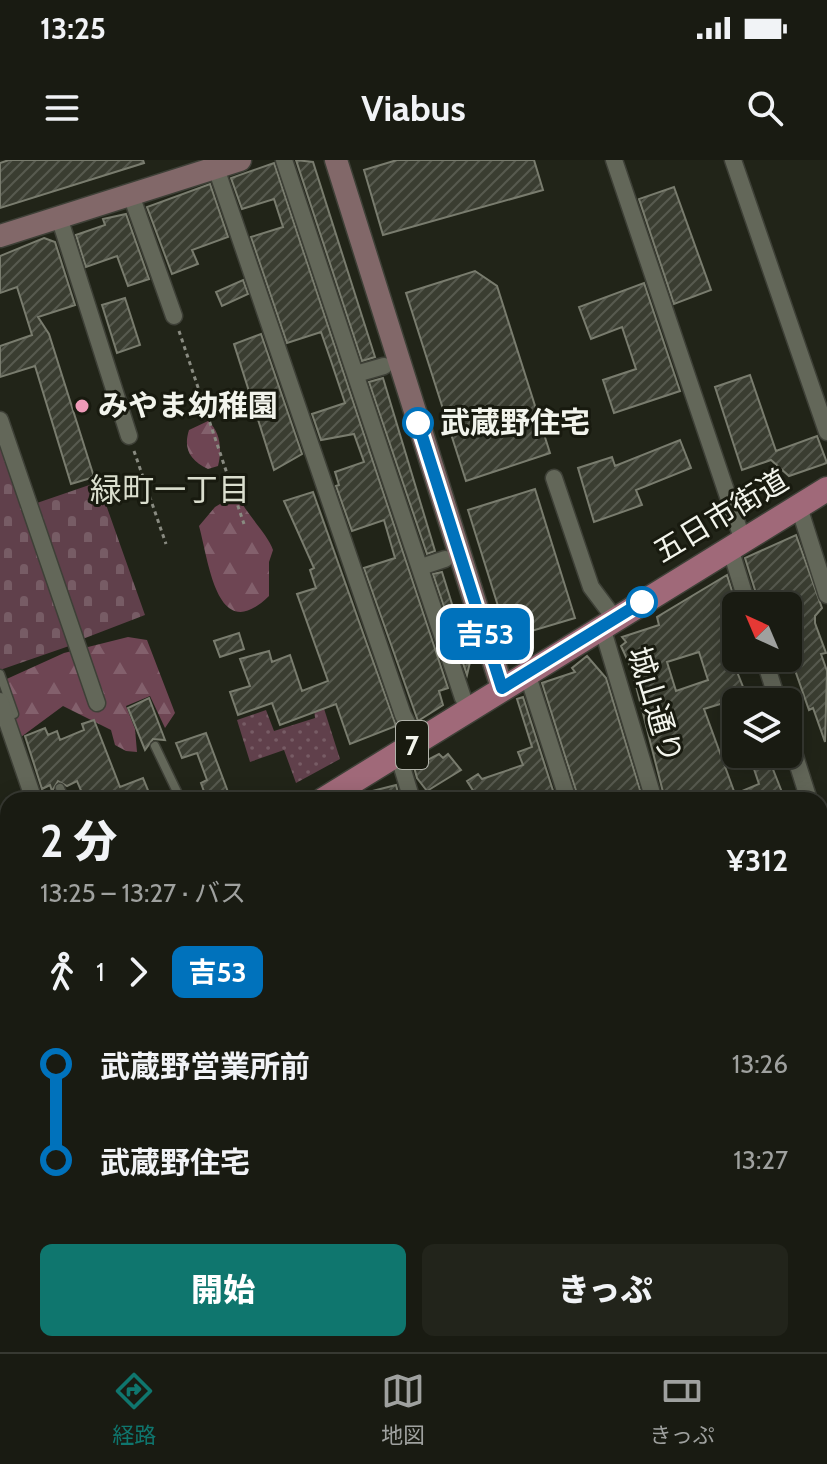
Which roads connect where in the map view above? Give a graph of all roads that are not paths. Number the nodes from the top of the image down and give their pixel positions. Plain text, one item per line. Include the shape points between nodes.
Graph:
1 (240, 160) edge
2 (284, 160) edge
3 (336, 160) edge
4 (614, 160) edge
5 (733, 160) edge
6 (216, 168) junction
7 (131, 195) junction
8 (59, 217) junction
9 (0, 236) edge
10 (174, 316) road end
11 (384, 366) dead end
12 (356, 374) junction
13 (0, 420) edge
14 (827, 432) edge
15 (129, 436) road end
16 (554, 478) dead end
17 (827, 489) edge
18 (799, 507) junction
19 (736, 544) junction
20 (445, 559) dead end
21 (421, 567) junction
22 (745, 592) edge
23 (827, 595) edge
24 (605, 619) junction
25 (527, 673) junction
26 (0, 674) edge
27 (502, 688) junction
28 (463, 698) dead end
29 (0, 701) edge
30 (97, 703) dead end
31 (14, 714) dead end
32 (155, 746) dead end
33 (407, 748) junction
34 (799, 768) edge
35 (60, 788) dead end
36 (31, 792) edge
37 (62, 792) edge
38 (177, 792) edge
39 (336, 792) edge
40 (411, 792) edge
41 (565, 792) edge
42 (652, 792) edge
43 (806, 792) edge

1 - 6 street
2 - 12 street
3 - 27 street
4 - 19 street
5 - 14 street
6 - 7 street
6 - 33 street via 403,715
7 - 8 street
7 - 10 street
8 - 9 street
8 - 15 street
11 - 12 street
12 - 21 street
13 - 30 street
16 - 24 street, 城山通り
17 - 18 main road, 五日市街道 / 7
18 - 19 main road, 五日市街道 / 7
18 - 23 street
19 - 22 street
19 - 24 main road, 五日市街道 / 7
20 - 21 street
21 - 28 street
24 - 25 main road, 五日市街道 / 7
24 - 42 street, 城山通り
25 - 27 main road, 五日市街道 / 7
25 - 41 street
26 - 31 lane
27 - 33 main road, 五日市街道 / 7
29 - 36 street
32 - 38 lane
33 - 39 main road, 五日市街道 / 7
33 - 40 street
34 - 43 street
35 - 37 lane

